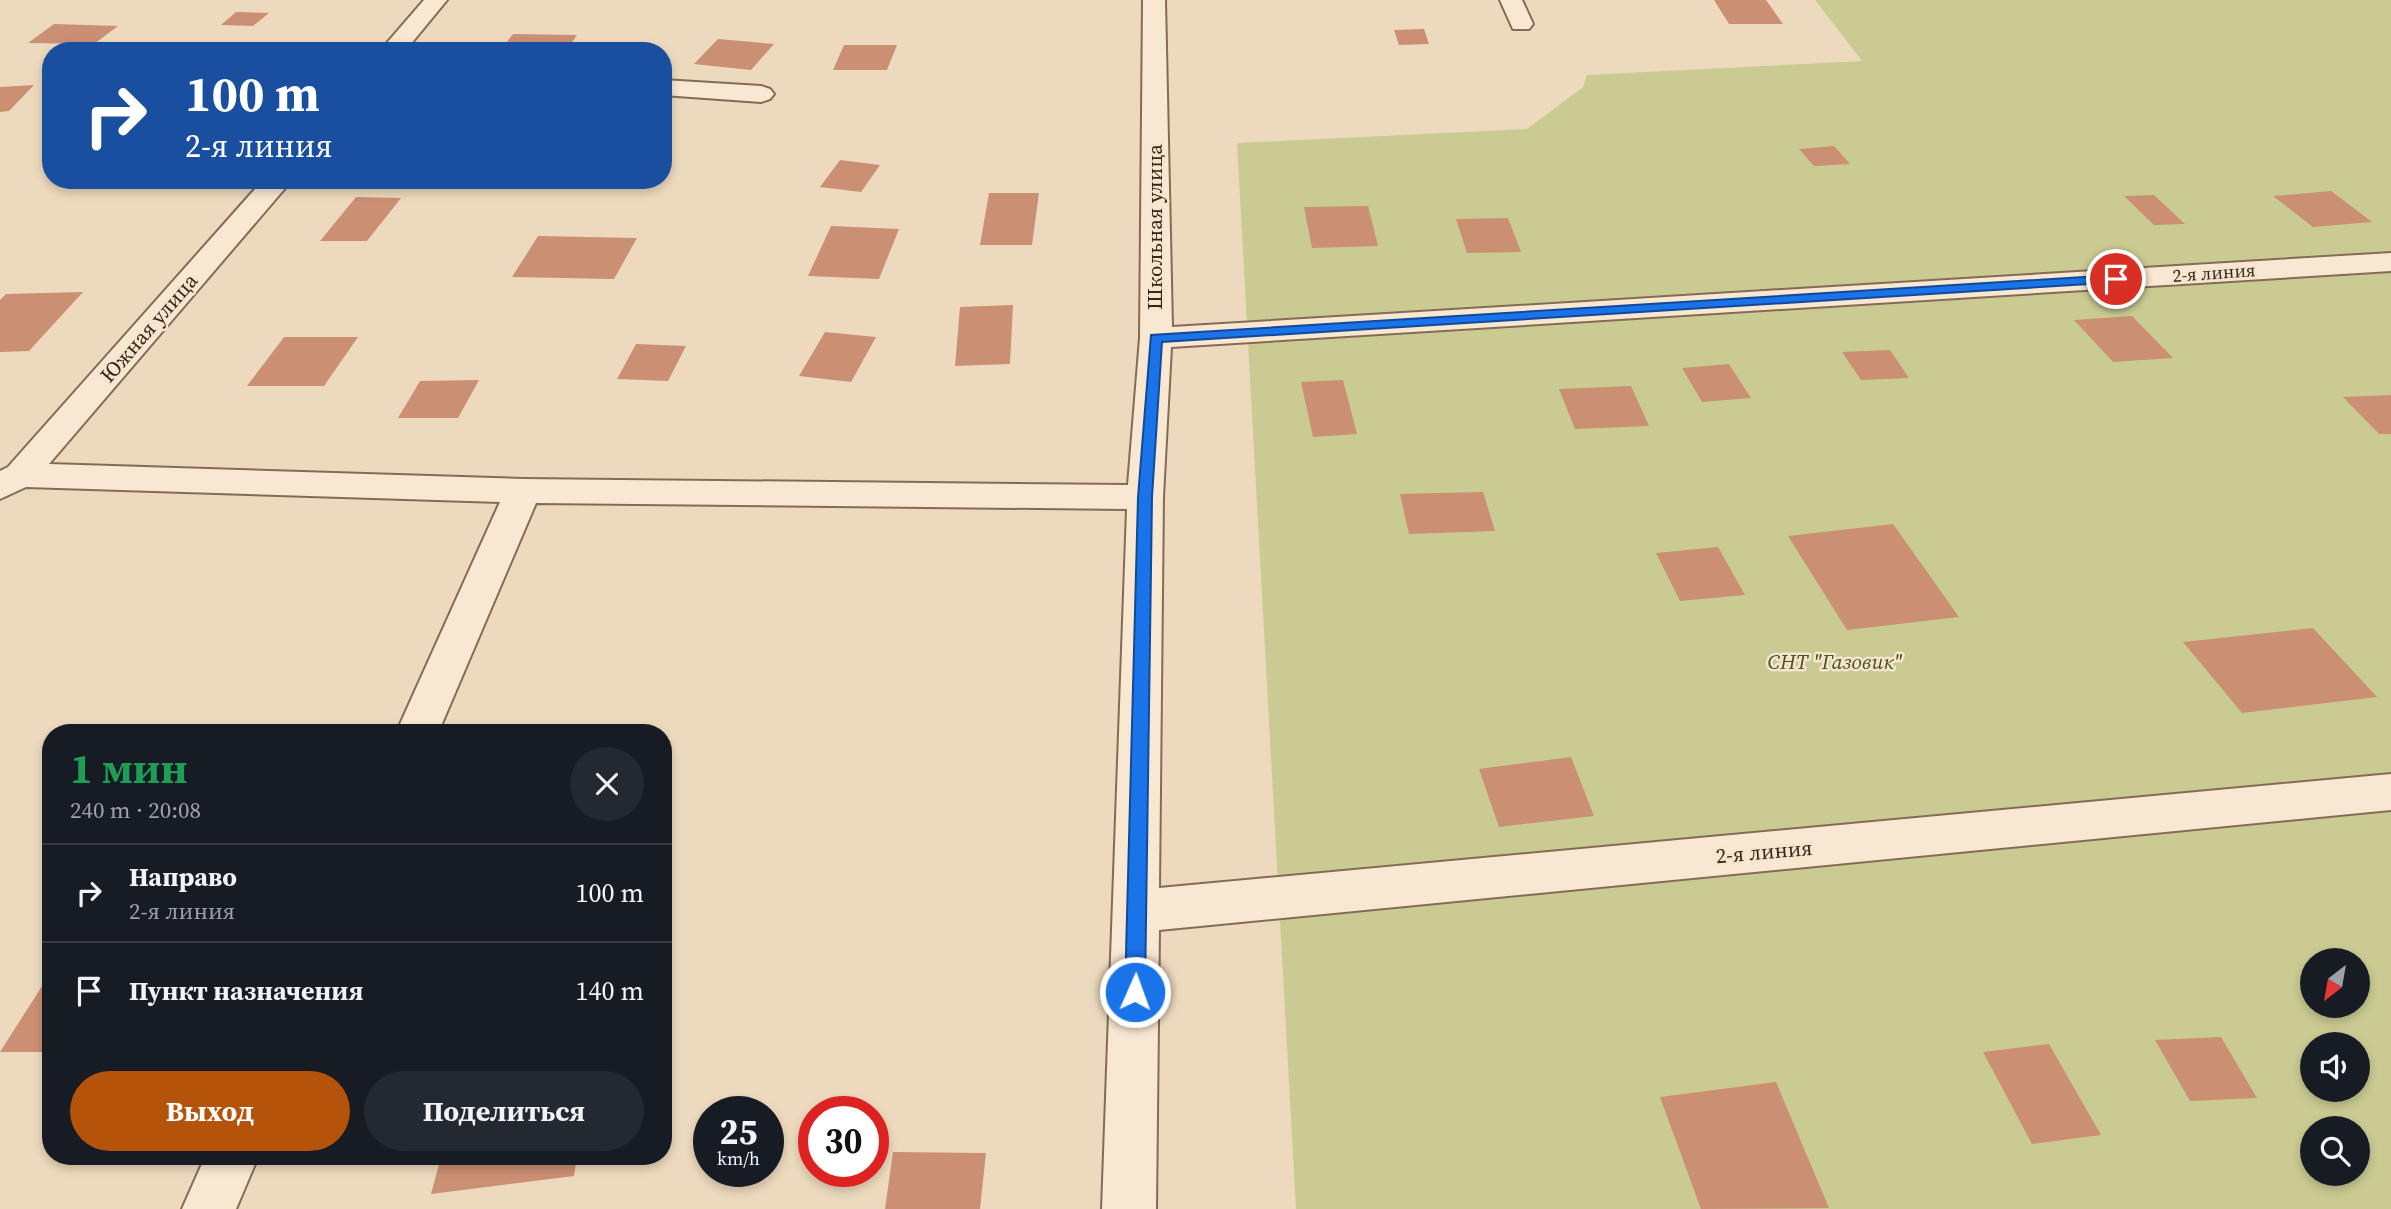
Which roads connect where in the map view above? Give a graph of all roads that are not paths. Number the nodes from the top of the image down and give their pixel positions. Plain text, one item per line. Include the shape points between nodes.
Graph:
1 (436, 0) edge
2 (1154, 0) edge
3 (1511, 0) edge
4 (1521, 24) dead end
5 (400, 42) edge
6 (672, 88) edge
7 (761, 94) dead end
8 (270, 189) edge
9 (2391, 262) edge
10 (1156, 338) junction
11 (10, 481) edge
12 (523, 491) junction
13 (1145, 497) junction
14 (421, 724) edge
15 (2391, 792) edge
16 (1138, 911) junction
17 (228, 1165) edge
18 (209, 1209) edge
19 (1129, 1209) edge

1 - 5 street
2 - 10 street, Школьная улица
3 - 4 street
6 - 7 street
8 - 11 street, Южная улица
9 - 10 street, 2-я линия
10 - 13 street, Школьная улица
11 - 12 street
12 - 13 street
12 - 14 street
13 - 16 street, Школьная улица
15 - 16 street, 2-я линия
16 - 19 street, Школьная улица
17 - 18 street

